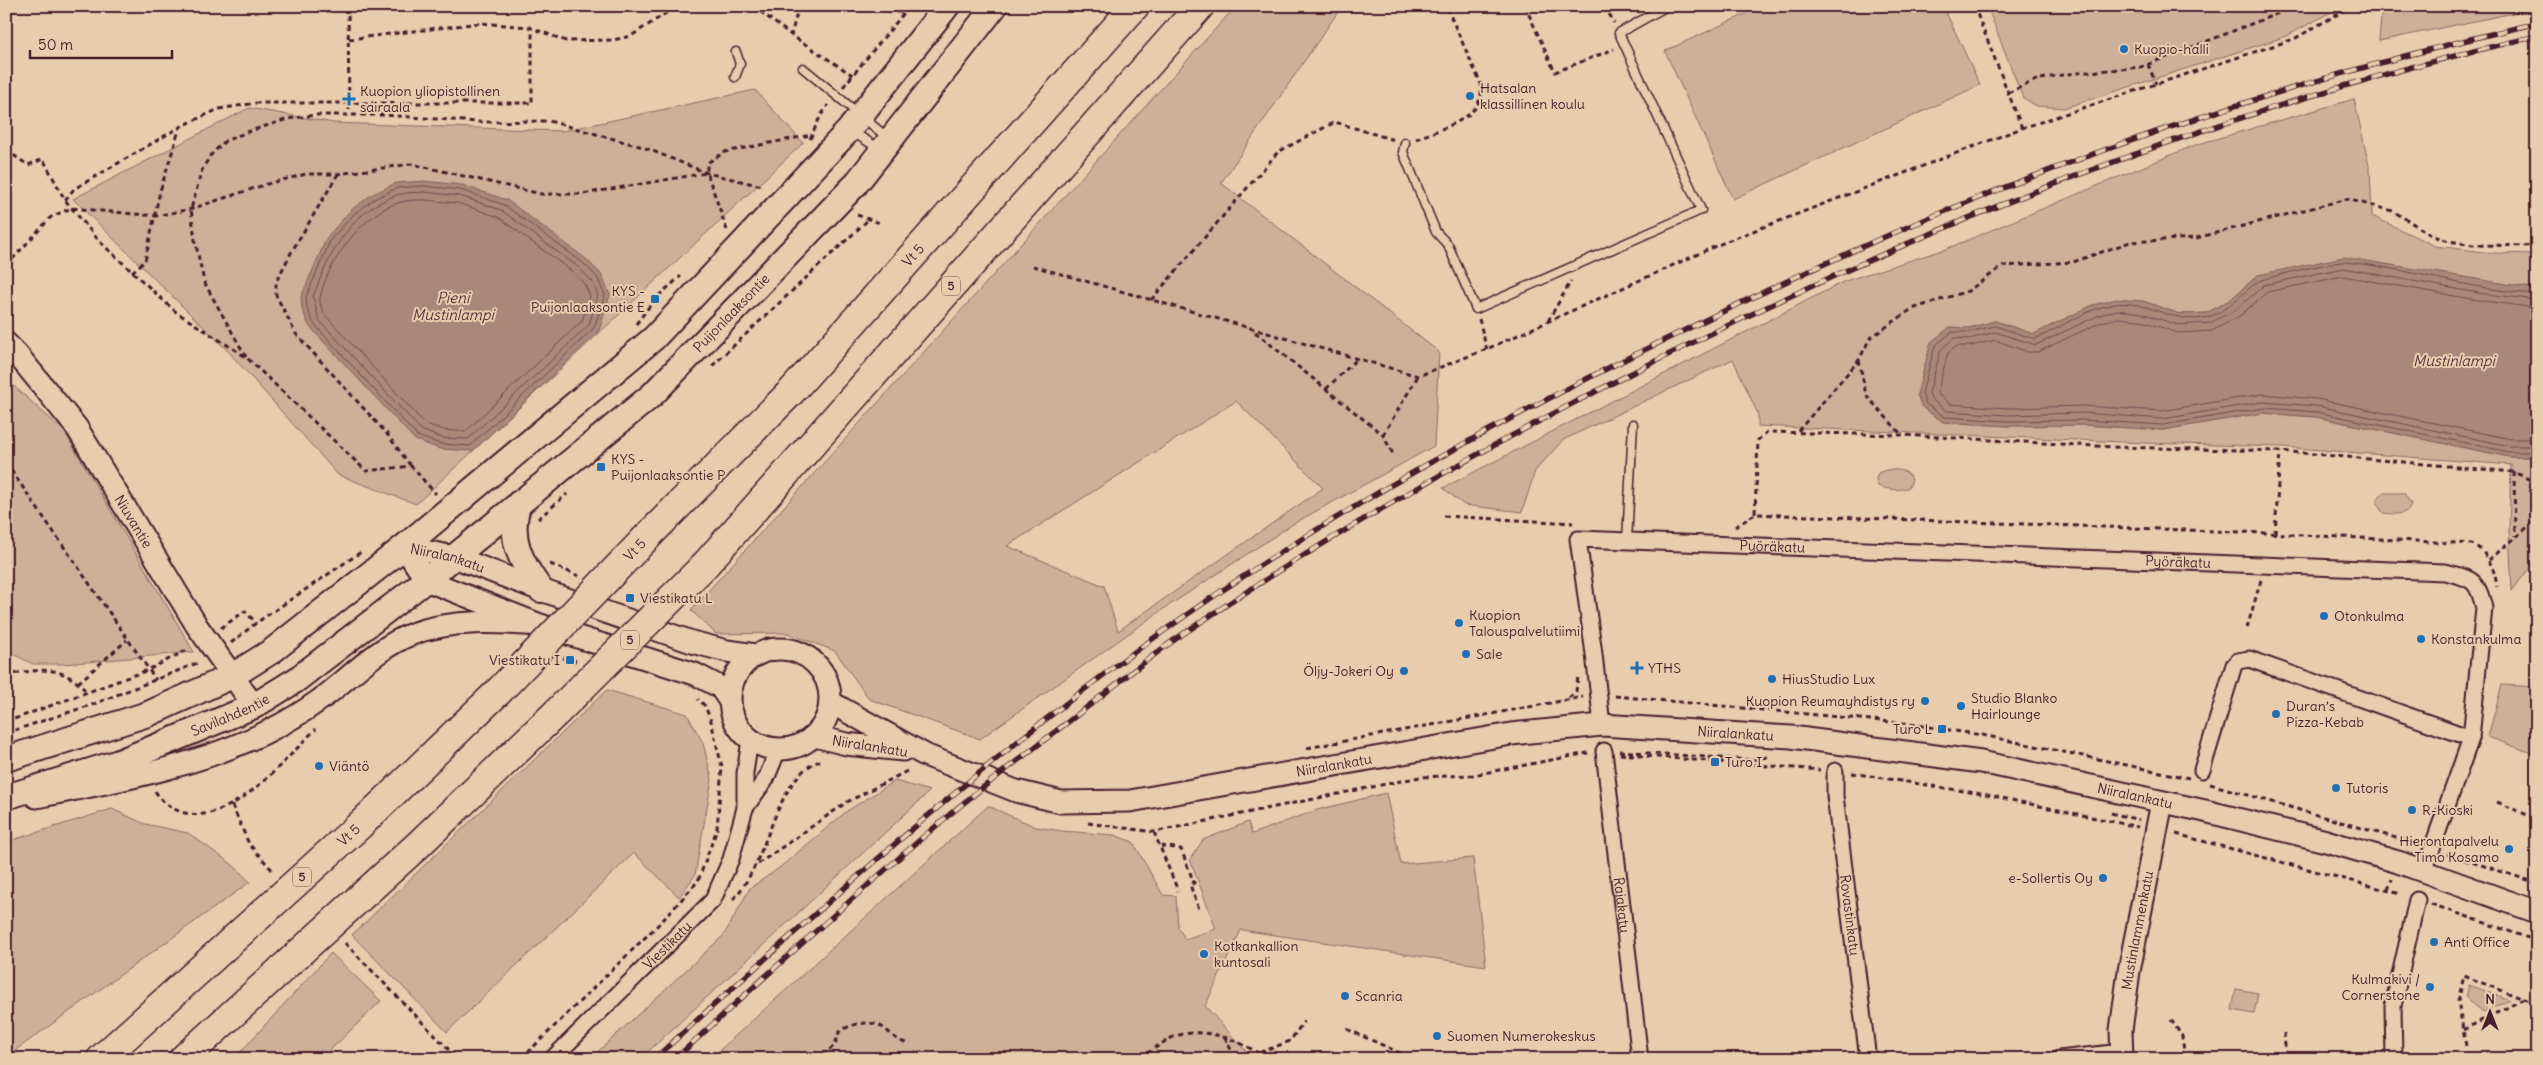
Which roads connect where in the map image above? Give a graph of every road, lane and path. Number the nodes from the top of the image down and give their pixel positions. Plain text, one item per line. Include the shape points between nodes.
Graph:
1 (348, 6) edge
2 (677, 6) edge
3 (753, 6) edge
4 (798, 6) edge
5 (852, 6) edge
6 (913, 6) edge
7 (946, 6) edge
8 (995, 6) edge
9 (1135, 6) edge
10 (1200, 6) edge
11 (1446, 6) edge
12 (1525, 6) edge
13 (1605, 6) edge
14 (1667, 6) edge
15 (1974, 6) edge
16 (2297, 6) edge
17 (2352, 6) edge
18 (904, 13) junction
19 (532, 29) junction
20 (1619, 33) junction
21 (792, 34) junction
22 (349, 39) junction
23 (1625, 45) junction
24 (736, 52) dead end
25 (2148, 64) junction
26 (803, 68) dead end
27 (854, 76) junction
28 (735, 77) dead end
29 (2156, 84) junction
30 (846, 85) dead end
31 (2008, 93) junction
32 (348, 103) junction
33 (348, 114) junction
34 (855, 122) junction
35 (817, 123) dead end
36 (180, 127) junction
37 (2022, 128) junction
38 (811, 135) junction
39 (810, 143) dead end
40 (1405, 143) junction
41 (887, 146) junction
42 (6, 150) edge
43 (707, 173) junction
44 (338, 174) junction
45 (762, 186) dead end
46 (65, 200) junction
47 (71, 208) junction
48 (192, 209) junction
49 (857, 215) dead end
50 (156, 216) junction
51 (880, 222) dead end
52 (735, 226) dead end
53 (2537, 246) edge
54 (1580, 264) junction
55 (6, 266) edge
56 (1033, 266) dead end
57 (132, 272) junction
58 (684, 273) dead end
59 (1151, 300) junction
60 (1476, 309) junction
61 (1548, 322) junction
62 (632, 328) dead end
63 (1252, 330) junction
64 (6, 343) edge
65 (1487, 350) junction
66 (246, 357) junction
67 (1357, 360) junction
68 (1859, 360) junction
69 (1418, 376) junction
70 (1326, 389) junction
71 (6, 420) edge
72 (1633, 424) dead end
73 (6, 429) edge
74 (1798, 431) junction
75 (1383, 435) junction
76 (1903, 435) junction
77 (2280, 451) junction
78 (1393, 454) dead end
79 (6, 464) edge
80 (411, 466) junction
81 (2514, 472) junction
82 (2537, 483) edge
83 (439, 498) dead end
84 (519, 504) junction
85 (1755, 514) junction
86 (1444, 516) dead end
87 (2537, 519) edge
88 (1583, 523) dead end
89 (1730, 532) dead end
90 (2275, 534) junction
91 (2515, 536) junction
92 (1627, 541) junction
93 (2472, 544) dead end
94 (368, 547) dead end
95 (404, 547) junction
96 (454, 557) junction
97 (2489, 560) dead end
98 (542, 561) dead end
99 (2262, 574) dead end
100 (426, 580) junction
101 (586, 580) dead end
102 (541, 590) junction
103 (540, 625) junction
104 (2246, 628) dead end
105 (206, 639) junction
106 (127, 640) junction
107 (759, 646) junction
108 (560, 657) dead end
109 (579, 662) dead end
110 (190, 667) dead end
111 (148, 670) junction
112 (6, 675) edge
113 (232, 676) junction
114 (156, 680) junction
115 (78, 683) junction
116 (85, 690) dead end
117 (694, 694) dead end
118 (1598, 696) junction
119 (837, 697) junction
120 (1626, 698) dead end
121 (729, 700) junction
122 (254, 706) junction
123 (6, 722) edge
124 (1602, 725) junction
125 (6, 732) edge
126 (815, 736) junction
127 (2471, 738) junction
128 (750, 740) junction
129 (1303, 748) dead end
130 (778, 750) junction
131 (1604, 751) junction
132 (925, 755) junction
133 (1777, 756) dead end
134 (6, 759) edge
135 (910, 770) dead end
136 (2202, 770) dead end
137 (1835, 771) junction
138 (2220, 787) dead end
139 (6, 797) edge
140 (6, 802) edge
141 (2162, 802) junction
142 (2497, 802) dead end
143 (232, 805) dead end
144 (745, 808) junction
145 (2105, 810) dead end
146 (2537, 819) edge
147 (1081, 822) dead end
148 (2148, 825) junction
149 (1154, 832) junction
150 (1161, 846) junction
151 (2431, 848) junction
152 (757, 865) dead end
153 (2424, 871) junction
154 (278, 876) dead end
155 (2382, 877) dead end
156 (2401, 883) dead end
157 (2537, 883) edge
158 (1178, 891) dead end
159 (2417, 900) junction
160 (1199, 909) dead end
161 (2537, 912) edge
162 (341, 939) dead end
163 (2537, 941) edge
164 (2524, 999) junction
165 (2537, 1004) edge
166 (2171, 1020) dead end
167 (1304, 1021) dead end
168 (1347, 1029) dead end
169 (2463, 1030) junction
170 (2284, 1034) dead end
171 (1225, 1037) junction
172 (906, 1043) dead end
173 (2466, 1046) dead end
174 (1259, 1054) junction
175 (2122, 1055) edge
176 (102, 1059) edge
177 (183, 1059) edge
178 (458, 1059) edge
179 (521, 1059) edge
180 (552, 1059) edge
181 (814, 1059) edge
182 (1140, 1059) edge
183 (1235, 1059) edge
184 (1254, 1059) edge
185 (1267, 1059) edge
186 (1413, 1059) edge
187 (1640, 1059) edge
188 (1868, 1059) edge
189 (2059, 1059) edge
190 (2185, 1059) edge
191 (2286, 1059) edge
192 (2394, 1059) edge

1 - 22 path
2 - 19 path via 631,36 613,40 566,41
3 - 21 path
4 - 21 path
5 - 18 path
6 - 18 path
7 - 34 main road
8 - 41 main road, Puijonlaaksontie
9 - 176 highway, Vt 5 / 5, bridge via 792,391 499,691 360,824
10 - 177 highway, 5, bridge via 704,566 418,845
11 - 40 path via 1481,84 1480,104 1471,115
12 - 23 path via 1554,72
13 - 20 path
14 - 20 lane
15 - 31 path
16 - 25 path
17 - 29 path via 2294,39
18 - 27 path
19 - 22 path via 480,23
19 - 32 path via 532,103
20 - 23 lane
21 - 27 path
22 - 32 path
23 - 54 lane via 1700,210
24 - 28 lane via 740,64
25 - 29 path
25 - 31 path via 2036,80
26 - 34 lane
27 - 30 path
29 - 37 path
31 - 37 path
32 - 33 path
32 - 36 path via 256,103 219,109
33 - 43 path via 478,122 549,121 643,147
33 - 48 path via 288,119 225,141 202,170
34 - 41 lane
34 - 41 lane
34 - 95 main road via 654,338
35 - 38 path
36 - 46 path via 74,189
36 - 50 path via 160,191
37 - 61 path via 1727,241
38 - 39 path
38 - 43 path via 725,152 707,163
40 - 59 path via 1335,122 1278,152
40 - 60 lane via 1403,152 1436,232 1448,245
41 - 84 main road, Puijonlaaksontie via 855,185 652,395
42 - 46 path via 28,165 42,159
43 - 44 path via 582,194 541,194 412,164
43 - 45 path
43 - 52 path via 728,233
44 - 48 path via 306,174
44 - 80 path via 292,250 276,282 276,295 296,334 387,434
46 - 47 path
47 - 50 path
47 - 55 path via 51,216
47 - 57 path
48 - 50 path
48 - 66 path via 204,282
49 - 51 path
50 - 57 path via 145,261
53 - 68 path via 2473,246 2449,241 2431,235 2393,211 2347,199 2196,238 2130,242 2073,262 2003,266 1968,291 1912,309 1870,338
54 - 60 lane
54 - 61 path
56 - 59 path
57 - 66 path via 176,312
58 - 62 path via 655,299
59 - 63 path
60 - 65 path
61 - 65 path
63 - 67 path
63 - 70 path
64 - 105 main road, Niuvantie via 76,428
65 - 69 path
66 - 80 path via 366,471
67 - 69 path
67 - 70 path
68 - 74 path
68 - 76 path via 1866,395
69 - 75 path
70 - 75 path
71 - 73 path via 9,424
72 - 92 lane
74 - 76 path
74 - 85 path via 1767,432 1758,440
75 - 78 path
76 - 77 path via 2113,448
77 - 81 path
77 - 90 path
79 - 106 path
80 - 83 path
81 - 82 path
81 - 91 path
84 - 96 main road, Puijonlaaksontie
84 - 102 main road via 515,522 516,547
85 - 89 path
85 - 90 path
86 - 88 path
87 - 91 path
90 - 93 path
91 - 97 path
92 - 118 street, Pyöräkatu via 1578,539
92 - 127 street, Pyöräkatu via 2445,572 2475,583 2484,608
94 - 105 path via 256,623 245,611
95 - 96 main road, Niiralankatu
95 - 100 main road, Niiralankatu
95 - 113 main road via 272,651
96 - 100 main road, Puijonlaaksontie
96 - 102 main road, Niiralankatu
98 - 101 path
99 - 104 path
100 - 103 main road, Niiralankatu
100 - 122 main road, Savilahdentie via 296,680
102 - 107 main road, Niiralankatu via 692,642 728,651
103 - 121 main road, Niiralankatu via 695,674 720,687
103 - 140 main road via 449,625 412,634 385,649 327,695 281,724 226,748 160,771 112,783
105 - 111 path
105 - 113 main road, Niuvantie
106 - 111 path
106 - 115 path
107 - 119 main road via 790,650 806,656 818,667
107 - 119 path via 792,639 816,648 826,657
107 - 121 main road via 734,678
108 - 109 path
110 - 114 path
111 - 114 path
111 - 123 path
112 - 115 path via 50,670
113 - 122 main road, Niuvantie
113 - 134 main road via 148,714
114 - 125 path
115 - 116 path
117 - 179 path via 711,721 722,766 717,829 698,881 663,920
118 - 120 path
118 - 124 street
118 - 129 path via 1568,698
119 - 126 main road
119 - 132 main road, Niiralankatu
121 - 128 main road via 736,725
122 - 139 main road, Savilahdentie via 119,762
124 - 132 main road, Niiralankatu via 1511,734 1130,801 1045,799
124 - 141 main road, Niiralankatu via 1791,737 1910,752 1981,762
126 - 130 main road via 797,747
126 - 132 main road, Niiralankatu via 846,744 881,746
127 - 136 street via 2249,659 2234,665
127 - 151 street, Pyöräkatu
128 - 130 main road
128 - 144 street, Viestikatu via 745,773
130 - 144 street, Viestikatu via 766,779
131 - 133 path via 1749,760
131 - 137 path via 1632,756
131 - 149 path via 1473,775 1420,777
131 - 187 street, Rajakatu
135 - 152 path via 847,802
137 - 148 path via 1988,794
137 - 188 street, Rovastinkatu via 1835,796
138 - 151 path
141 - 148 main road, Mustinlammenkatu
141 - 153 main road, Niiralankatu via 2326,841
142 - 146 path
143 - 154 path via 249,844
144 - 180 street, Viestikatu via 731,859 713,900
145 - 148 path
147 - 149 path
148 - 159 path
148 - 175 main road, Mustinlammenkatu via 2121,1030
149 - 150 path
150 - 158 path
150 - 160 path via 1181,849 1194,883 1190,884
151 - 153 street, Pyöräkatu
151 - 157 path
153 - 161 main road, Niiralankatu
155 - 156 path
159 - 163 path
159 - 192 street via 2393,1006
162 - 178 path
164 - 165 path
164 - 169 path
164 - 169 path via 2464,976 2458,1001
166 - 190 path via 2182,1036
167 - 174 path via 1290,1041
168 - 186 path
169 - 173 path
170 - 191 path
171 - 174 path
171 - 182 path via 1209,1033 1176,1036
171 - 183 path
172 - 181 path via 882,1026 858,1024 845,1027 831,1049
174 - 184 path
174 - 185 path
175 - 189 street

